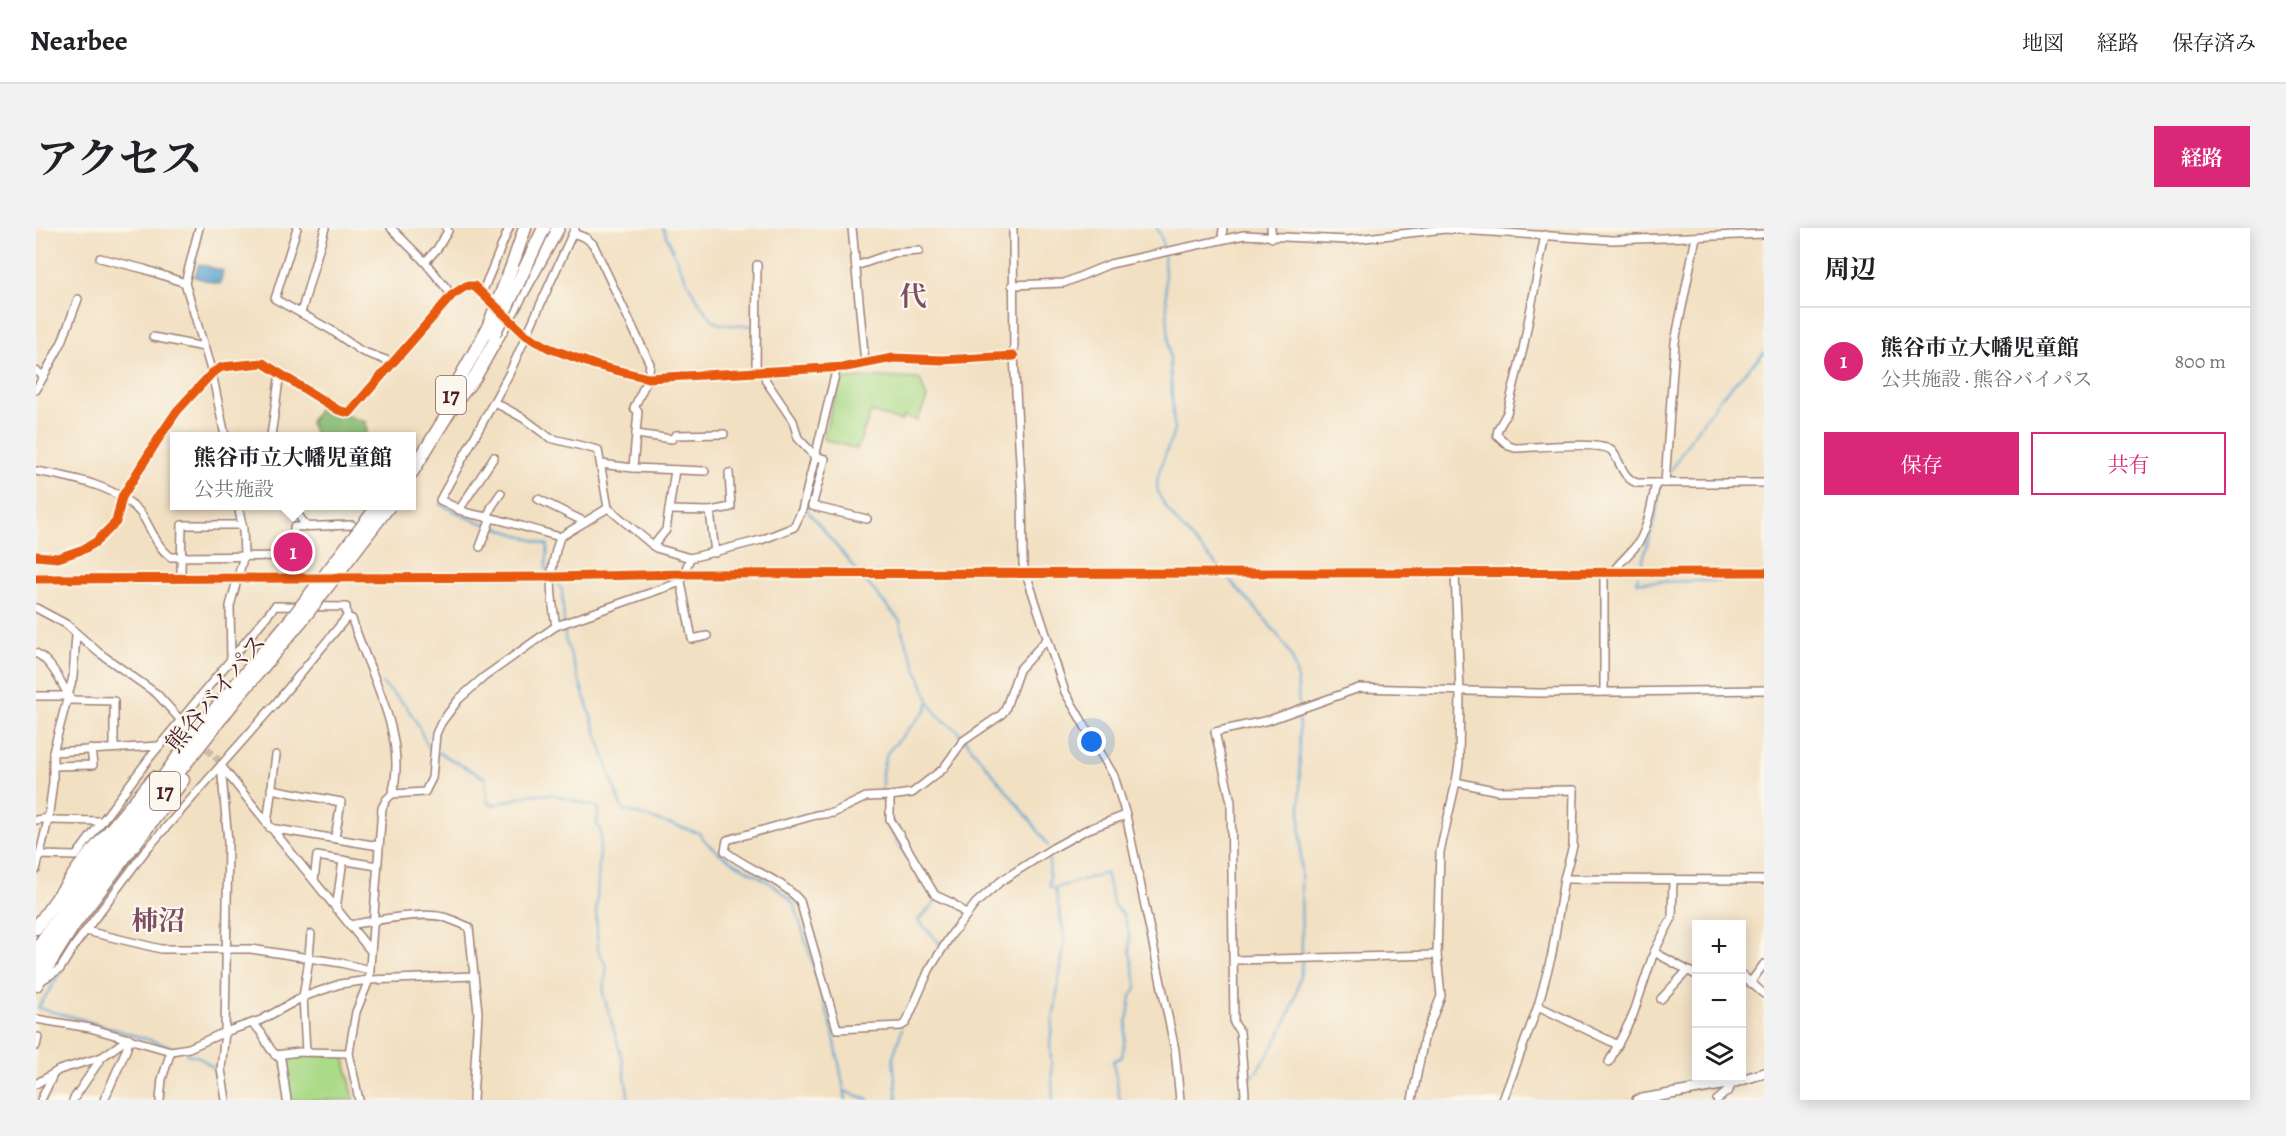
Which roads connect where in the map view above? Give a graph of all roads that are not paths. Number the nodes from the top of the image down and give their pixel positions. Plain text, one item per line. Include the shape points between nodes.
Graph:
1 (199, 228) edge
2 (297, 228) edge
3 (325, 228) edge
4 (391, 228) edge
5 (446, 228) edge
6 (509, 228) edge
7 (525, 228) edge
8 (535, 228) edge
9 (544, 228) edge
10 (558, 228) edge
11 (852, 228) edge
12 (1012, 228) edge
13 (1223, 228) edge
14 (1271, 228) edge
15 (574, 230) edge
16 (1764, 234) edge
17 (1545, 235) junction
18 (1696, 237) junction
19 (1272, 238) junction
20 (1222, 239) junction
21 (919, 251) dead end
22 (100, 258) dead end
23 (425, 262) junction
24 (757, 265) dead end
25 (856, 266) junction
26 (185, 283) junction
27 (1012, 285) junction
28 (452, 295) junction
29 (78, 298) dead end
30 (301, 314) junction
31 (517, 327) dead end
32 (490, 332) junction
33 (526, 335) junction
34 (153, 337) dead end
35 (204, 346) junction
36 (1014, 356) junction
37 (394, 363) junction
38 (865, 363) junction
39 (837, 367) junction
40 (36, 371) edge
41 (759, 372) junction
42 (212, 373) junction
43 (280, 373) junction
44 (44, 376) junction
45 (648, 378) junction
46 (36, 390) edge
47 (456, 400) junction
48 (495, 402) junction
49 (224, 432) edge
50 (272, 432) edge
51 (636, 434) junction
52 (724, 434) dead end
53 (416, 451) edge
54 (494, 457) dead end
55 (816, 457) junction
56 (416, 464) edge
57 (600, 464) junction
58 (633, 468) junction
59 (675, 470) junction
60 (36, 471) edge
61 (705, 471) dead end
62 (729, 473) dead end
63 (1656, 483) junction
64 (1665, 483) junction
65 (1764, 483) edge
66 (501, 493) dead end
67 (122, 497) junction
68 (538, 499) dead end
69 (608, 508) junction
70 (239, 510) edge
71 (295, 510) edge
72 (375, 510) edge
73 (386, 510) edge
74 (459, 510) junction
75 (669, 510) junction
76 (710, 511) junction
77 (489, 518) junction
78 (867, 519) dead end
79 (585, 522) junction
80 (242, 525) junction
81 (352, 525) dead end
82 (306, 526) junction
83 (560, 537) junction
84 (653, 546) junction
85 (480, 547) dead end
86 (715, 553) junction
87 (244, 555) junction
88 (36, 556) edge
89 (181, 557) junction
90 (690, 558) junction
91 (181, 571) dead end
92 (1764, 572) edge
93 (1608, 573) junction
94 (551, 574) junction
95 (1028, 574) junction
96 (1455, 574) junction
97 (682, 578) junction
98 (36, 579) edge
99 (237, 579) junction
100 (36, 608) edge
101 (347, 617) junction
102 (297, 619) junction
103 (558, 625) junction
104 (76, 635) junction
105 (707, 636) dead end
106 (1047, 639) junction
107 (36, 653) edge
108 (231, 660) junction
109 (1604, 690) junction
110 (1764, 690) edge
111 (1460, 691) junction
112 (36, 696) edge
113 (68, 698) junction
114 (236, 699) junction
115 (187, 727) junction
116 (159, 746) junction
117 (114, 748) junction
118 (91, 749) junction
119 (53, 752) junction
120 (276, 755) dead end
121 (221, 765) junction
122 (53, 766) junction
123 (1456, 782) junction
124 (271, 789) junction
125 (392, 794) junction
126 (889, 796) junction
127 (1126, 815) junction
128 (48, 819) junction
129 (36, 820) edge
130 (102, 822) junction
131 (268, 826) junction
132 (335, 838) junction
133 (379, 846) junction
134 (37, 860) edge
135 (343, 860) junction
136 (377, 866) junction
137 (1564, 879) junction
138 (314, 880) junction
139 (1673, 880) junction
140 (1764, 880) edge
141 (336, 909) junction
142 (966, 914) junction
143 (372, 921) junction
144 (350, 925) junction
145 (36, 928) edge
146 (86, 931) junction
147 (310, 934) dead end
148 (225, 948) junction
149 (36, 950) edge
150 (370, 950) junction
151 (1654, 952) junction
152 (1437, 955) junction
153 (309, 959) junction
154 (1234, 960) junction
155 (1764, 964) edge
156 (36, 967) edge
157 (369, 970) junction
158 (1687, 970) junction
159 (1694, 974) edge
160 (474, 976) junction
161 (1746, 979) edge
162 (369, 980) junction
163 (1750, 983) junction
164 (36, 985) edge
165 (1764, 994) edge
166 (303, 997) junction
167 (1661, 999) dead end
168 (1538, 1006) junction
169 (36, 1019) edge
170 (252, 1023) junction
171 (225, 1032) junction
172 (38, 1037) dead end
173 (129, 1038) junction
174 (1618, 1045) junction
175 (36, 1046) edge
176 (171, 1051) junction
177 (306, 1052) junction
178 (349, 1053) junction
179 (275, 1055) junction
180 (102, 1057) junction
181 (1609, 1062) dead end
182 (1764, 1073) edge
183 (52, 1075) junction
184 (1732, 1083) junction
185 (36, 1084) edge
186 (43, 1099) edge
187 (73, 1100) edge
188 (104, 1100) edge
189 (160, 1100) edge
190 (226, 1100) edge
191 (288, 1100) edge
192 (359, 1100) edge
193 (472, 1100) edge
194 (1180, 1100) edge
195 (1244, 1100) edge
196 (1412, 1100) edge
197 (1503, 1100) edge
198 (1637, 1100) edge
199 (1717, 1100) edge

1 - 26 street
2 - 30 street via 275,299
3 - 30 street
4 - 23 street
5 - 23 street via 440,244
6 - 28 street via 484,296 474,286 466,286
7 - 32 highway, 17, bridge
8 - 32 highway, 17, bridge
9 - 32 highway, 17, bridge
10 - 47 highway, 17 via 475,377
11 - 25 street
12 - 27 street
13 - 20 street
14 - 19 street
15 - 33 street
15 - 45 street via 593,244 650,364
16 - 18 street
17 - 18 street via 1612,240
17 - 19 street via 1445,230 1347,240
17 - 63 street via 1523,349 1507,413 1497,435 1515,448 1604,446 1611,450 1629,480
18 - 64 street via 1675,342
19 - 20 street via 1245,235
20 - 27 street via 1110,264 1064,283
21 - 25 street via 893,253
22 - 26 street
23 - 28 street
24 - 41 street
25 - 38 street
26 - 35 street
27 - 36 street
28 - 37 street
29 - 44 street
30 - 37 street via 361,351
31 - 33 street
32 - 47 highway, 17
32 - 53 highway, 17
33 - 45 street via 595,365
33 - 48 street
34 - 35 street
35 - 42 street
36 - 38 street via 893,358
36 - 95 street via 1023,564
37 - 43 street via 349,413
38 - 39 street
39 - 41 street
39 - 55 street
40 - 44 street
41 - 45 street
41 - 55 street via 793,421 798,438
42 - 43 street via 222,367 263,363
42 - 49 street
42 - 67 street via 177,411
43 - 50 street
44 - 46 street
45 - 51 street via 634,408 638,411
47 - 56 highway, 17
48 - 57 street via 550,438 598,450
48 - 74 street via 440,500
51 - 52 street via 672,439 676,435
51 - 58 street
54 - 74 street
55 - 78 street via 825,459 812,506
55 - 86 street via 794,527
57 - 58 street
57 - 69 street
58 - 59 street
59 - 61 street
59 - 75 street
60 - 67 street via 76,478
62 - 76 street via 731,507
63 - 64 street
63 - 93 street via 1640,541
64 - 65 street
66 - 77 street
67 - 88 street via 116,522 96,542 68,556
67 - 89 street via 140,513 164,552
68 - 79 street
69 - 79 street
69 - 84 street
70 - 80 street
71 - 82 street
72 - 102 highway, 熊谷バイパス / 17, bridge
73 - 102 highway, 熊谷バイパス / 17, bridge
74 - 77 street
75 - 76 street
75 - 84 street via 666,530
76 - 86 street
77 - 83 street
77 - 85 street
79 - 83 street
80 - 87 street
80 - 89 street via 182,525
81 - 82 street
82 - 87 street via 294,526 293,556
83 - 94 street
84 - 90 street
86 - 90 street
87 - 89 street
87 - 99 street
89 - 91 street
90 - 97 street
92 - 93 street
93 - 96 street
93 - 109 street
94 - 97 street
94 - 99 street
94 - 103 street
95 - 96 street
95 - 97 street
95 - 106 street
96 - 111 street
97 - 103 street
97 - 105 street via 692,639
98 - 99 street
99 - 108 street via 230,606
100 - 104 street via 66,624
101 - 108 street via 346,608 275,606
101 - 121 street
101 - 125 street via 352,618 385,706 396,768
102 - 114 highway, 熊谷バイパス / 17
102 - 115 highway, 熊谷バイパス / 17
103 - 125 street via 484,676 459,699 436,734 432,778 425,792
104 - 113 street
104 - 115 street via 157,694
106 - 126 street via 1019,670 1005,710 965,740 931,779 912,793
106 - 127 street via 1065,692 1114,776
107 - 113 street via 44,657
108 - 115 street
109 - 110 street
109 - 111 street
111 - 123 street
111 - 154 street via 1359,688 1269,720 1215,732 1231,802
112 - 113 street
113 - 117 street via 114,701
113 - 119 street
114 - 156 highway, 熊谷バイパス / 17 via 94,880
114 - 164 highway, 17 via 201,755 73,926
115 - 116 street
115 - 145 highway, 17
115 - 149 highway, 熊谷バイパス / 17 via 160,782 82,882
116 - 117 street
116 - 130 street
117 - 118 street
118 - 119 street
118 - 122 street via 93,765
119 - 122 street
120 - 124 street
121 - 131 street
121 - 146 street via 146,850
121 - 148 street via 228,841
122 - 128 street
123 - 137 street via 1498,791 1574,790 1573,846
123 - 152 street via 1440,852
124 - 131 street
124 - 132 street via 341,802
125 - 133 street via 382,808
126 - 142 street via 890,819 935,895
126 - 142 street via 866,796 833,813 727,840 725,851 791,891 800,901 837,1029 903,1024 929,970
127 - 142 street via 1086,830 1001,881
127 - 194 street via 1175,1050
128 - 129 street
128 - 130 street
128 - 134 street
130 - 134 street via 76,856
131 - 132 street
131 - 138 street
132 - 133 street
133 - 136 street
135 - 136 street
135 - 138 street via 317,856
135 - 141 street
136 - 143 street
137 - 139 street
137 - 168 street via 1552,954
138 - 141 street
139 - 140 street
139 - 151 street via 1672,918
141 - 144 street
143 - 144 street
143 - 150 street
143 - 160 street via 429,915 469,927
144 - 150 street
146 - 148 street via 161,949
146 - 164 street via 60,969
147 - 153 street
148 - 153 street
148 - 171 street
150 - 157 street
151 - 158 street
151 - 174 street via 1633,1015
152 - 154 street
152 - 196 street via 1441,996 1424,1039
153 - 157 street
153 - 166 street
154 - 195 street via 1234,1023 1240,1032
155 - 163 street
157 - 162 street
158 - 159 street
158 - 167 street
160 - 162 street
160 - 193 street via 478,1012
161 - 163 street
162 - 166 street via 340,984
162 - 178 street via 356,1012
163 - 165 street
166 - 170 street
166 - 177 street
168 - 174 street
168 - 197 street
169 - 173 street
170 - 171 street
170 - 179 street
171 - 176 street via 189,1048
171 - 190 street via 221,1069
172 - 175 street
173 - 176 street
173 - 180 street
173 - 188 street
174 - 181 street
176 - 189 street
177 - 178 street
177 - 179 street
178 - 192 street
179 - 191 street via 281,1059
180 - 183 street
180 - 187 street
182 - 184 street
183 - 185 street
183 - 186 street
184 - 198 street
184 - 199 street

